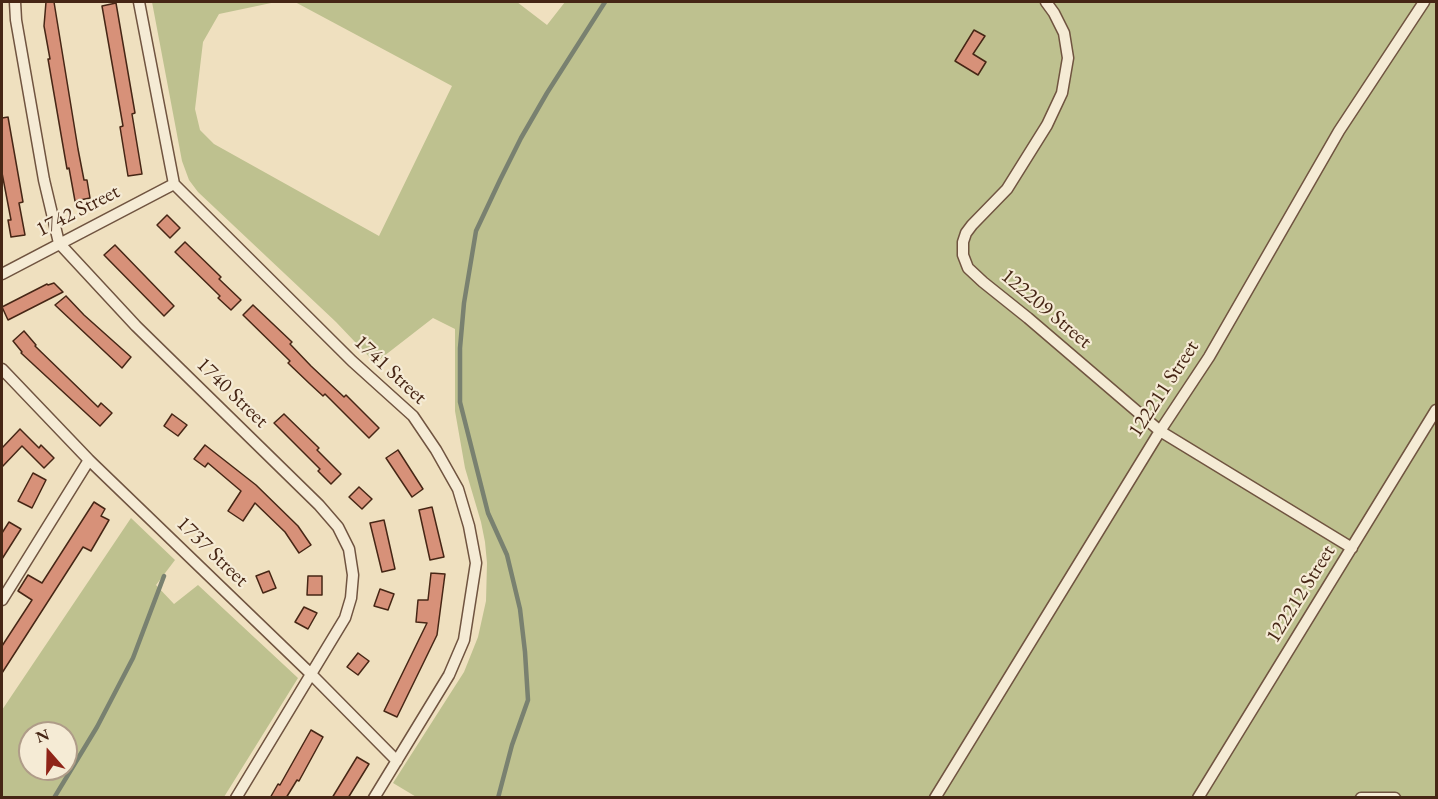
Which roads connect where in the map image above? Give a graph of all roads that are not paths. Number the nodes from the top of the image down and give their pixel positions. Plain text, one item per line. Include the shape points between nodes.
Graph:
1 (15, 2) edge
2 (139, 2) edge
3 (1046, 2) edge
4 (1424, 2) edge
5 (174, 184) junction
6 (59, 243) junction
7 (2, 274) edge
8 (2, 369) edge
9 (1437, 410) edge
10 (1160, 431) junction
11 (89, 460) junction
12 (1352, 548) junction
13 (2, 600) edge
14 (312, 675) junction
15 (397, 761) junction
16 (237, 798) edge
17 (375, 798) edge
18 (935, 798) edge
19 (1198, 798) edge
20 (1361, 798) edge
21 (1395, 798) edge

1 - 6 street, 1740 Street via 44,180
2 - 5 street
3 - 10 street, 122209 Street via 1064,33 1068,58 1062,93 1011,183 966,233 963,255 968,268 983,282
4 - 10 street, 122211 Street via 1339,131 1209,357
5 - 6 street, 1742 Street
5 - 15 street, 1741 Street via 412,416 458,489 476,563 464,640 449,675
6 - 7 street, 1742 Street
6 - 14 street, 1740 Street via 136,326 338,527 349,549 351,598 345,618
8 - 11 street, 1737 Street
9 - 12 street, 122212 Street
10 - 12 street, 122209 Street
10 - 18 street, 122211 Street
11 - 13 street
11 - 14 street, 1737 Street
12 - 19 street, 122212 Street
14 - 15 street, 1737 Street
14 - 16 street, 1740 Street
15 - 17 street, 1741 Street
20 - 21 street

